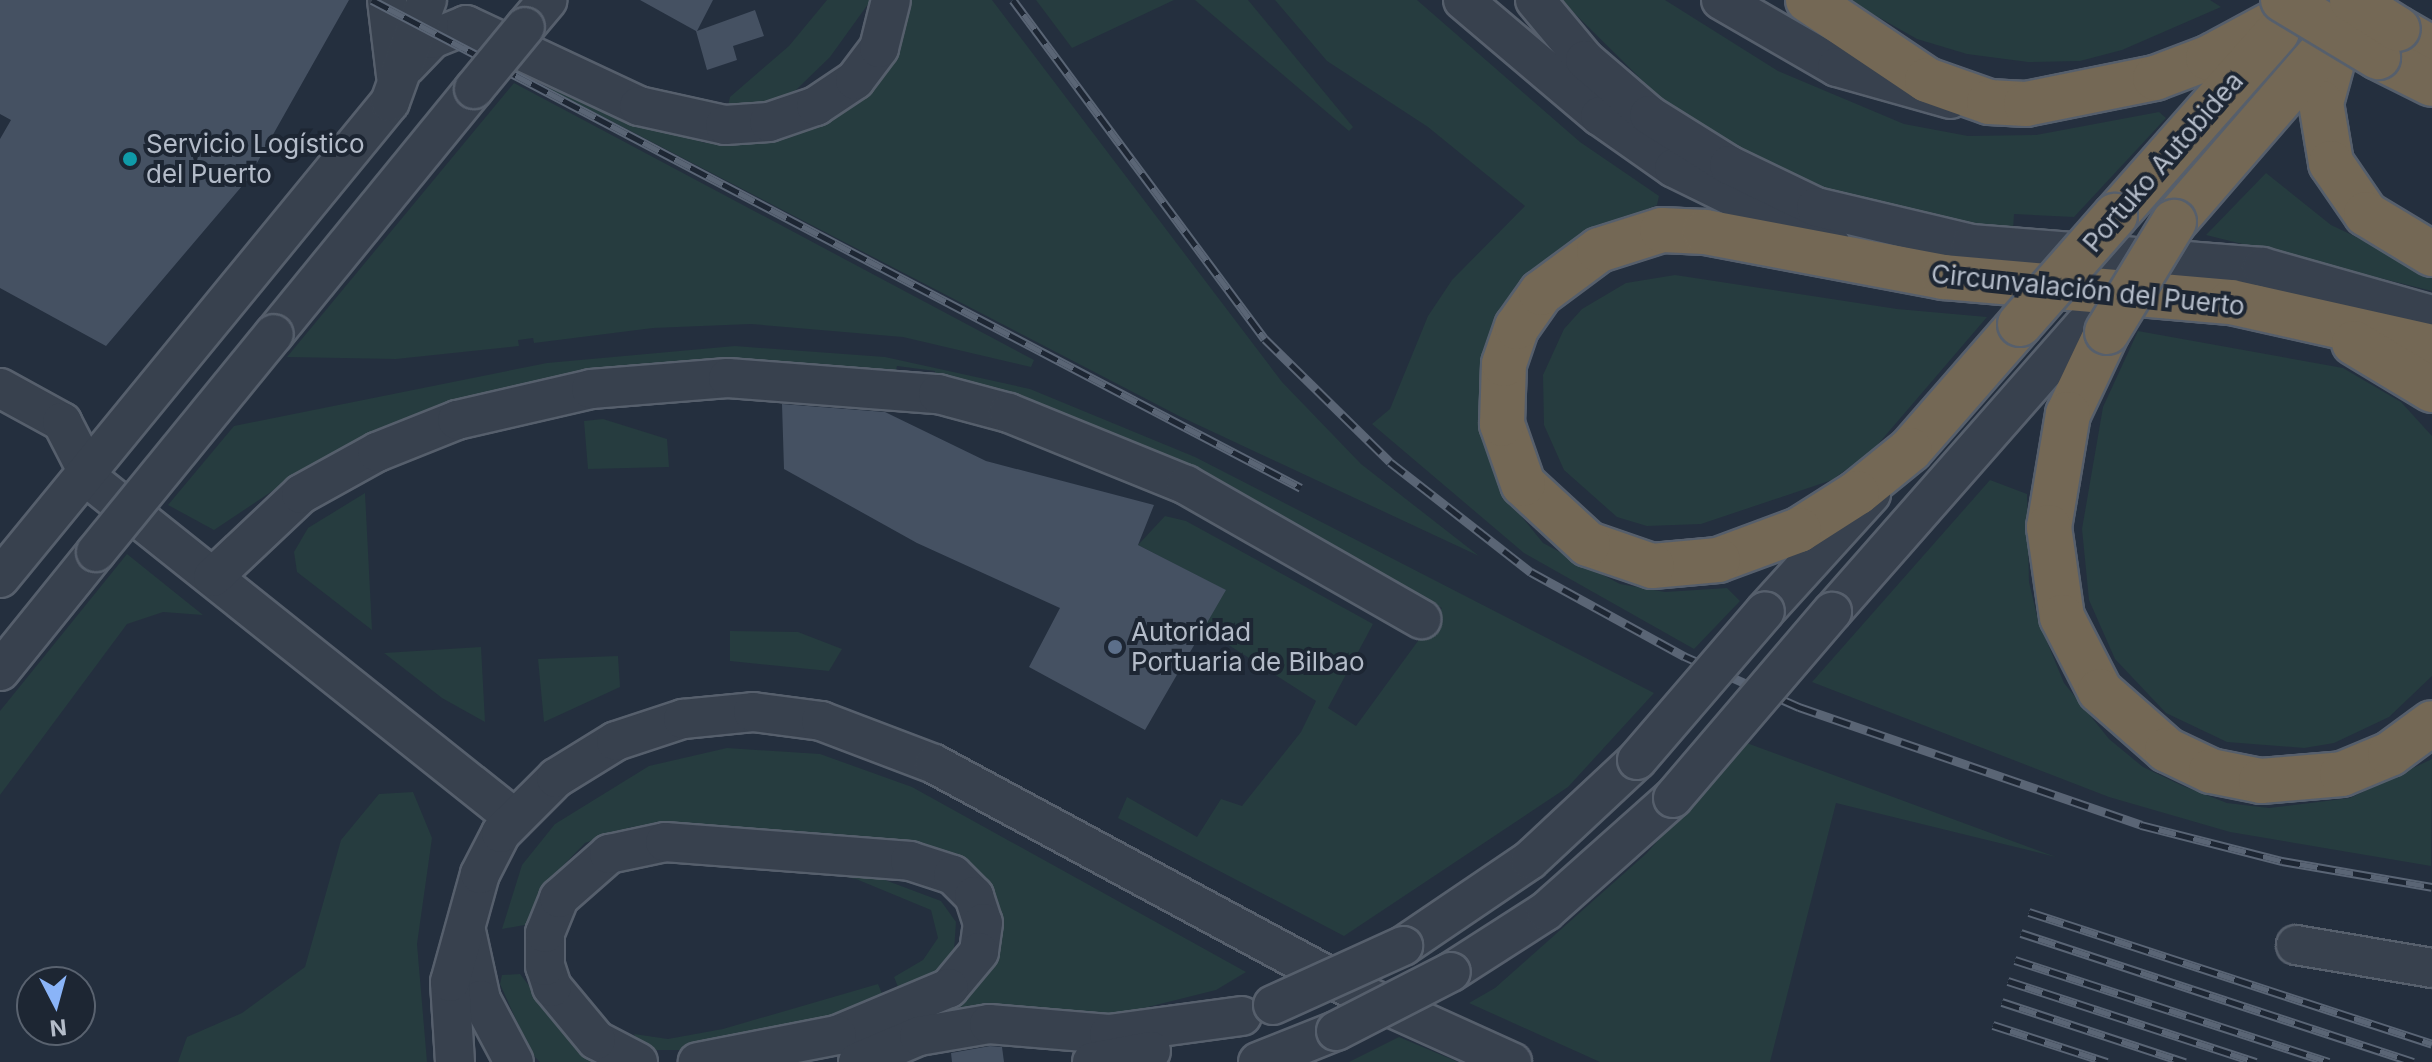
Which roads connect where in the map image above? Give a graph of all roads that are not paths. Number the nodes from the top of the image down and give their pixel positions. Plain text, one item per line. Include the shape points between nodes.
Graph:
1 (387, 0) edge
2 (427, 0) edge
3 (451, 0) edge
4 (891, 0) edge
5 (1463, 0) edge
6 (1477, 0) edge
7 (1501, 0) edge
8 (1535, 0) edge
9 (1721, 0) edge
10 (1808, 0) edge
11 (537, 14) edge
12 (2352, 19) edge
13 (486, 30) junction
14 (1525, 54) junction
15 (2432, 55) edge
16 (399, 80) junction
17 (2432, 84) edge
18 (1989, 102) junction
19 (1600, 116) junction
20 (2432, 254) edge
21 (1884, 267) junction
22 (2294, 314) junction
23 (2432, 315) edge
24 (2096, 329) junction
25 (2432, 347) edge
26 (0, 388) edge
27 (2432, 390) edge
28 (1910, 450) junction
29 (86, 475) junction
30 (213, 577) junction
31 (0, 578) edge
32 (1421, 619) dead end
33 (0, 671) edge
34 (2432, 723) edge
35 (514, 818) junction
36 (465, 924) junction
37 (2296, 945) dead end
38 (2432, 968) edge
39 (1257, 1011) junction
40 (881, 1038) edge
41 (455, 1062) edge
42 (514, 1062) edge
43 (638, 1062) edge
44 (698, 1062) edge
45 (1092, 1062) edge
46 (1258, 1062) edge
47 (1512, 1062) edge

1 - 16 street
2 - 16 street
3 - 13 street
4 - 13 street via 879,48 855,80 816,106 748,124 639,106
5 - 14 street
6 - 14 street
7 - 19 street
8 - 23 street via 1585,60 1649,115 1729,165 1816,207 1971,244 2192,257 2262,267
9 - 18 street via 1793,45 1861,76 1926,95
10 - 18 highway via 1927,80
11 - 33 street, bridge
12 - 15 highway
12 - 17 highway
12 - 18 highway via 2062,101
12 - 20 highway via 2324,79 2322,123 2331,163 2366,214
12 - 24 highway, Portuko Autobidea, bridge via 2174,222
12 - 28 highway, Portuko Autobidea, bridge via 2115,216
13 - 16 street via 466,25 444,31
14 - 19 street
16 - 29 street
19 - 21 street via 1726,198
21 - 22 highway, Circunvalación del Puerto via 2003,284 2158,292
21 - 28 highway, Circunvalación del Puerto via 1694,230 1620,241 1559,276 1523,318 1504,364 1502,424 1514,466 1540,505 1606,554 1652,566 1718,560 1799,530
22 - 25 highway, Circunvalación del Puerto
22 - 27 highway via 2395,362
24 - 34 highway, Portuko Autobidea via 2068,414 2049,527 2062,617 2100,691 2167,750 2211,771 2261,781 2342,774 2390,754
24 - 46 street, bridge via 1832,612 1673,798 1546,911 1451,972 1336,1031
26 - 29 street via 62,422
28 - 39 street, bridge via 1637,760 1530,860 1403,946
29 - 30 street
29 - 31 street
30 - 32 street via 301,494 377,452 457,420 591,389 728,378 938,394 1009,413 1186,485
30 - 35 street
35 - 36 street via 485,863
35 - 47 street via 585,757 650,728 753,712 821,721 934,764 1359,993
36 - 41 street via 450,982
36 - 42 street via 481,1000
37 - 38 street
39 - 40 street via 1109,1034 1004,1024
39 - 45 street via 1181,1044
40 - 43 street via 949,988 979,952 980,908 953,875 910,861 643,843 609,854 573,881 550,917 544,950 552,987 570,1013 596,1040
40 - 44 street

